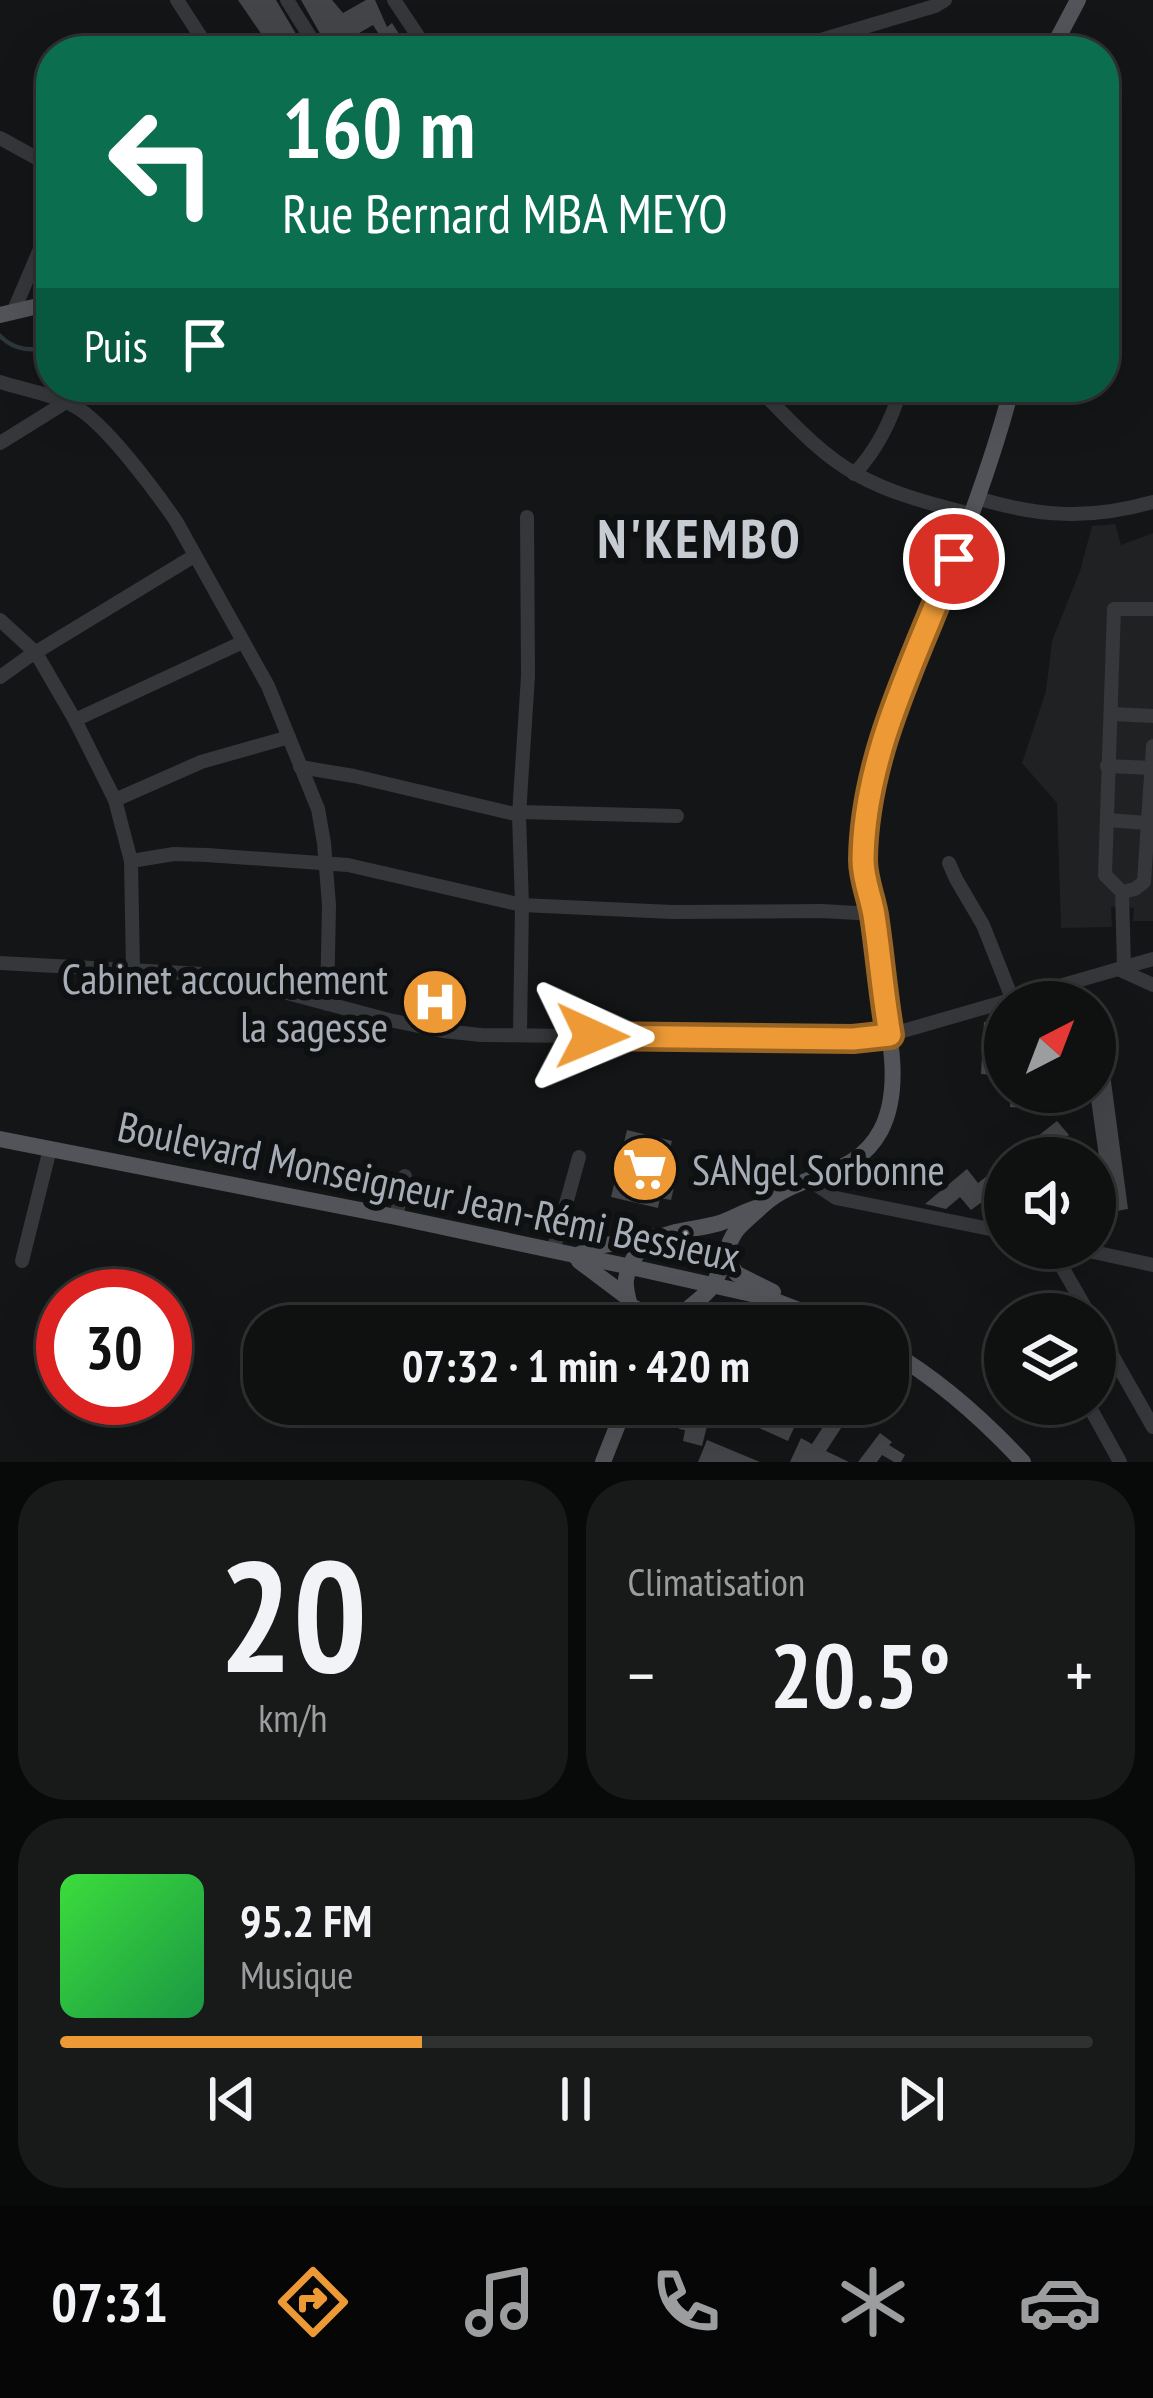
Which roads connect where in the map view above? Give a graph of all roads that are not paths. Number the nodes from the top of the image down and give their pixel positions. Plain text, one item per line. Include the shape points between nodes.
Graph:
1 (177, 0) edge
2 (287, 0) edge
3 (394, 0) edge
4 (945, 0) edge
5 (1078, 0) edge
6 (200, 36) edge
7 (310, 36) edge
8 (418, 36) edge
9 (834, 36) edge
10 (1059, 36) edge
11 (0, 138) edge
12 (36, 158) edge
13 (36, 253) edge
14 (7, 312) edge
15 (0, 382) edge
16 (36, 393) edge
17 (66, 402) joint
18 (773, 402) edge
19 (897, 402) edge
20 (1008, 402) edge
21 (0, 442) edge
22 (854, 473) junction
23 (1153, 502) edge
24 (974, 506) junction
25 (527, 517) dead end
26 (194, 556) junction
27 (1153, 609) edge
28 (0, 620) edge
29 (243, 642) junction
30 (36, 652) junction
31 (0, 677) edge
32 (1112, 714) junction
33 (1153, 716) edge
34 (75, 720) junction
35 (289, 736) junction
36 (1153, 746) edge
37 (1107, 766) junction
38 (300, 767) junction
39 (1152, 768) edge
40 (115, 800) junction
41 (519, 813) junction
42 (677, 816) dead end
43 (1107, 820) junction
44 (1148, 823) junction
45 (131, 861) junction
46 (326, 862) junction
47 (950, 863) dead end
48 (1122, 892) junction
49 (522, 905) junction
50 (874, 914) junction
51 (1153, 959) edge
52 (0, 963) edge
53 (1121, 968) junction
54 (134, 969) junction
55 (1005, 981) edge
56 (1074, 981) edge
57 (1153, 985) edge
58 (327, 1004) junction
59 (984, 1006) edge
60 (520, 1034) junction
61 (890, 1035) junction
62 (0, 1139) edge
63 (50, 1149) junction
64 (579, 1157) dead end
65 (405, 1176) dead end
66 (809, 1180) junction
67 (762, 1206) junction
68 (396, 1217) junction
69 (690, 1228) junction
70 (984, 1228) edge
71 (664, 1234) junction
72 (553, 1251) junction
73 (727, 1252) junction
74 (574, 1256) junction
75 (1116, 1257) edge
76 (22, 1261) dead end
77 (1153, 1265) edge
78 (631, 1267) junction
79 (712, 1287) junction
80 (626, 1305) edge
81 (630, 1305) edge
82 (692, 1305) edge
83 (714, 1305) edge
84 (757, 1305) edge
85 (786, 1305) edge
86 (795, 1305) edge
87 (1116, 1362) edge
88 (909, 1365) edge
89 (618, 1425) edge
90 (1100, 1425) edge
91 (1153, 1427) edge
92 (603, 1462) edge
93 (1023, 1462) edge
94 (1120, 1462) edge

1 - 6 street
2 - 7 street
3 - 8 street
4 - 9 street
5 - 10 main road
11 - 12 street
13 - 14 street
15 - 16 street
17 - 21 street
17 - 26 street via 105,432 159,496
18 - 22 street
19 - 22 street
20 - 24 main road
22 - 24 street via 896,493
23 - 24 street via 1082,515
24 - 50 main road via 875,769 862,866
25 - 41 street
26 - 29 street
26 - 30 street
27 - 32 street via 1114,609
28 - 30 street
29 - 34 street
29 - 35 street
30 - 31 street
30 - 34 street
32 - 33 street
32 - 37 street
34 - 40 street
35 - 38 street
35 - 40 street
36 - 39 street
37 - 39 street
37 - 43 street
38 - 41 street
38 - 46 street via 318,809
39 - 44 street
40 - 45 street
41 - 42 street
41 - 49 street
43 - 44 street
43 - 48 street via 1105,874
44 - 48 street via 1144,882
45 - 46 street via 174,854
45 - 54 street
46 - 49 street
46 - 58 street
47 - 55 street
48 - 53 street
49 - 50 street
49 - 60 street
50 - 61 main road
51 - 53 street
52 - 54 street
53 - 56 street
53 - 57 street
54 - 58 street via 242,981
58 - 60 street via 443,1031
59 - 61 street
60 - 61 street
61 - 66 main road via 881,1130 857,1160
62 - 63 main road, Boulevard Monseigneur Jean-Rémi Bessieux
63 - 68 main road, Boulevard Monseigneur Jean-Rémi Bessieux
63 - 76 street
64 - 72 street
65 - 68 street
66 - 67 main road
66 - 70 street via 836,1198
67 - 69 main road
67 - 73 main road
68 - 72 main road, Boulevard Monseigneur Jean-Rémi Bessieux
69 - 71 main road
69 - 73 main road via 710,1230
71 - 74 main road
71 - 78 main road
72 - 74 main road, Boulevard Monseigneur Jean-Rémi Bessieux
73 - 79 main road
73 - 86 main road via 737,1274
74 - 78 main road, Boulevard Monseigneur Jean-Rémi Bessieux
74 - 80 main road
75 - 77 street
78 - 79 main road, Boulevard Monseigneur Jean-Rémi Bessieux
78 - 81 main road
79 - 82 main road
79 - 85 main road, Boulevard Monseigneur Jean-Rémi Bessieux
83 - 84 main road
87 - 91 street
88 - 93 main road
89 - 92 main road
90 - 94 street

